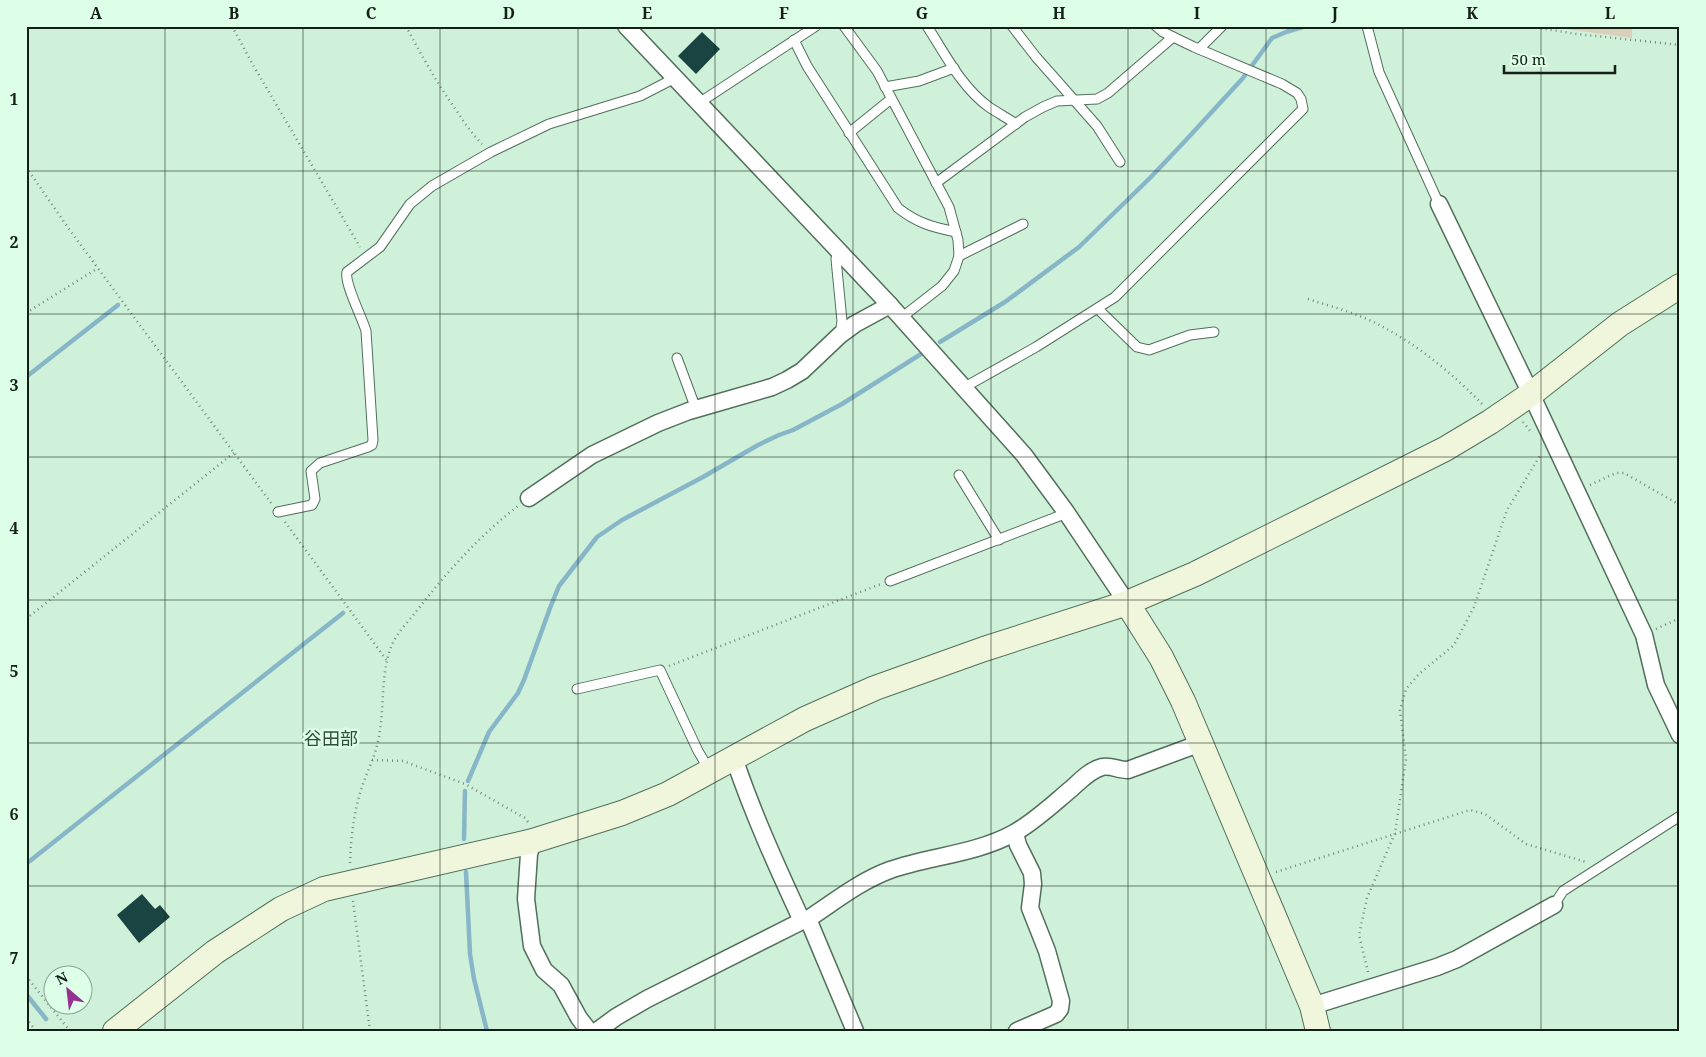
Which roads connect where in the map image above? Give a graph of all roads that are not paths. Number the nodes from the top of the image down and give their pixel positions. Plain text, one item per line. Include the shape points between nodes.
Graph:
1 (626, 26) edge
2 (816, 26) edge
3 (844, 26) edge
4 (927, 26) edge
5 (1012, 26) edge
6 (1156, 26) edge
7 (1222, 26) edge
8 (1367, 26) edge
9 (1173, 37) junction
10 (794, 40) junction
11 (1199, 49) junction
12 (954, 68) junction
13 (675, 78) junction
14 (885, 87) junction
15 (892, 99) junction
16 (1074, 100) junction
17 (699, 103) junction
18 (1016, 124) junction
19 (849, 133) junction
20 (1120, 162) dead end
21 (936, 183) junction
22 (1439, 204) joint
23 (1023, 224) dead end
24 (956, 232) junction
25 (838, 250) junction
26 (959, 256) junction
27 (1680, 286) edge
28 (1098, 309) junction
29 (896, 311) junction
30 (1214, 332) dead end
31 (840, 335) junction
32 (677, 358) dead end
33 (963, 388) junction
34 (1531, 394) junction
35 (696, 409) junction
36 (959, 475) dead end
37 (529, 498) road end
38 (278, 512) road end
39 (1067, 513) junction
40 (999, 540) junction
41 (890, 581) road end
42 (1127, 602) junction
43 (577, 689) dead end
44 (1680, 735) edge
45 (1201, 743) junction
46 (734, 758) junction
47 (710, 771) junction
48 (1680, 816) edge
49 (1015, 833) junction
50 (533, 840) junction
51 (1554, 905) joint
52 (805, 920) junction
53 (1312, 1006) junction
54 (116, 1031) edge
55 (589, 1031) edge
56 (597, 1031) edge
57 (855, 1031) edge
58 (1018, 1031) edge
59 (1318, 1031) edge

1 - 13 street
2 - 10 lane
3 - 14 lane
4 - 12 lane
5 - 16 lane
6 - 9 lane
7 - 11 lane
8 - 22 lane via 1382,80
9 - 11 lane
9 - 16 lane via 1108,93 1097,99
10 - 17 lane
10 - 19 lane
11 - 28 lane via 1282,84 1297,93 1302,109 1114,297
12 - 14 lane via 919,81
12 - 18 lane via 989,107
13 - 17 street
13 - 38 lane via 640,96 549,124 432,186 410,204 386,240 347,272 366,332 372,444 314,467 311,471 315,499 312,505
14 - 15 lane
15 - 19 lane
15 - 21 lane
16 - 18 lane via 1043,106
16 - 20 lane via 1097,126
17 - 25 street
18 - 21 lane
19 - 24 lane via 898,208 918,222
21 - 24 lane
22 - 34 street
23 - 26 lane
24 - 26 lane
25 - 29 street
25 - 31 lane
26 - 29 lane via 954,271 942,286
27 - 34 street via 1620,324
28 - 30 lane via 1137,347 1149,350 1190,335
28 - 33 lane
29 - 31 street via 855,324
29 - 33 street
31 - 35 street via 802,372 787,380
32 - 35 lane
33 - 39 street via 1024,455
34 - 42 street via 1436,453 1195,574
34 - 44 street via 1644,635 1656,684
35 - 37 street via 658,423 592,456
36 - 40 lane
39 - 40 lane
39 - 42 street
40 - 41 lane
42 - 45 street via 1161,657
42 - 46 street via 875,688 805,719
43 - 47 lane via 660,670
45 - 49 street via 1128,770 1110,766 1091,772
45 - 53 street
46 - 47 street
46 - 52 street via 752,810
47 - 50 street via 668,794 622,813
48 - 51 lane via 1563,891
49 - 52 street via 976,848 887,871
49 - 58 street via 1032,873 1030,908 1047,951 1061,1001 1056,1014
50 - 54 street via 324,889 275,913 215,952
50 - 55 street via 526,899 532,946 544,970 561,985
51 - 53 street via 1437,967
52 - 56 street via 647,999
52 - 57 street
53 - 59 street

